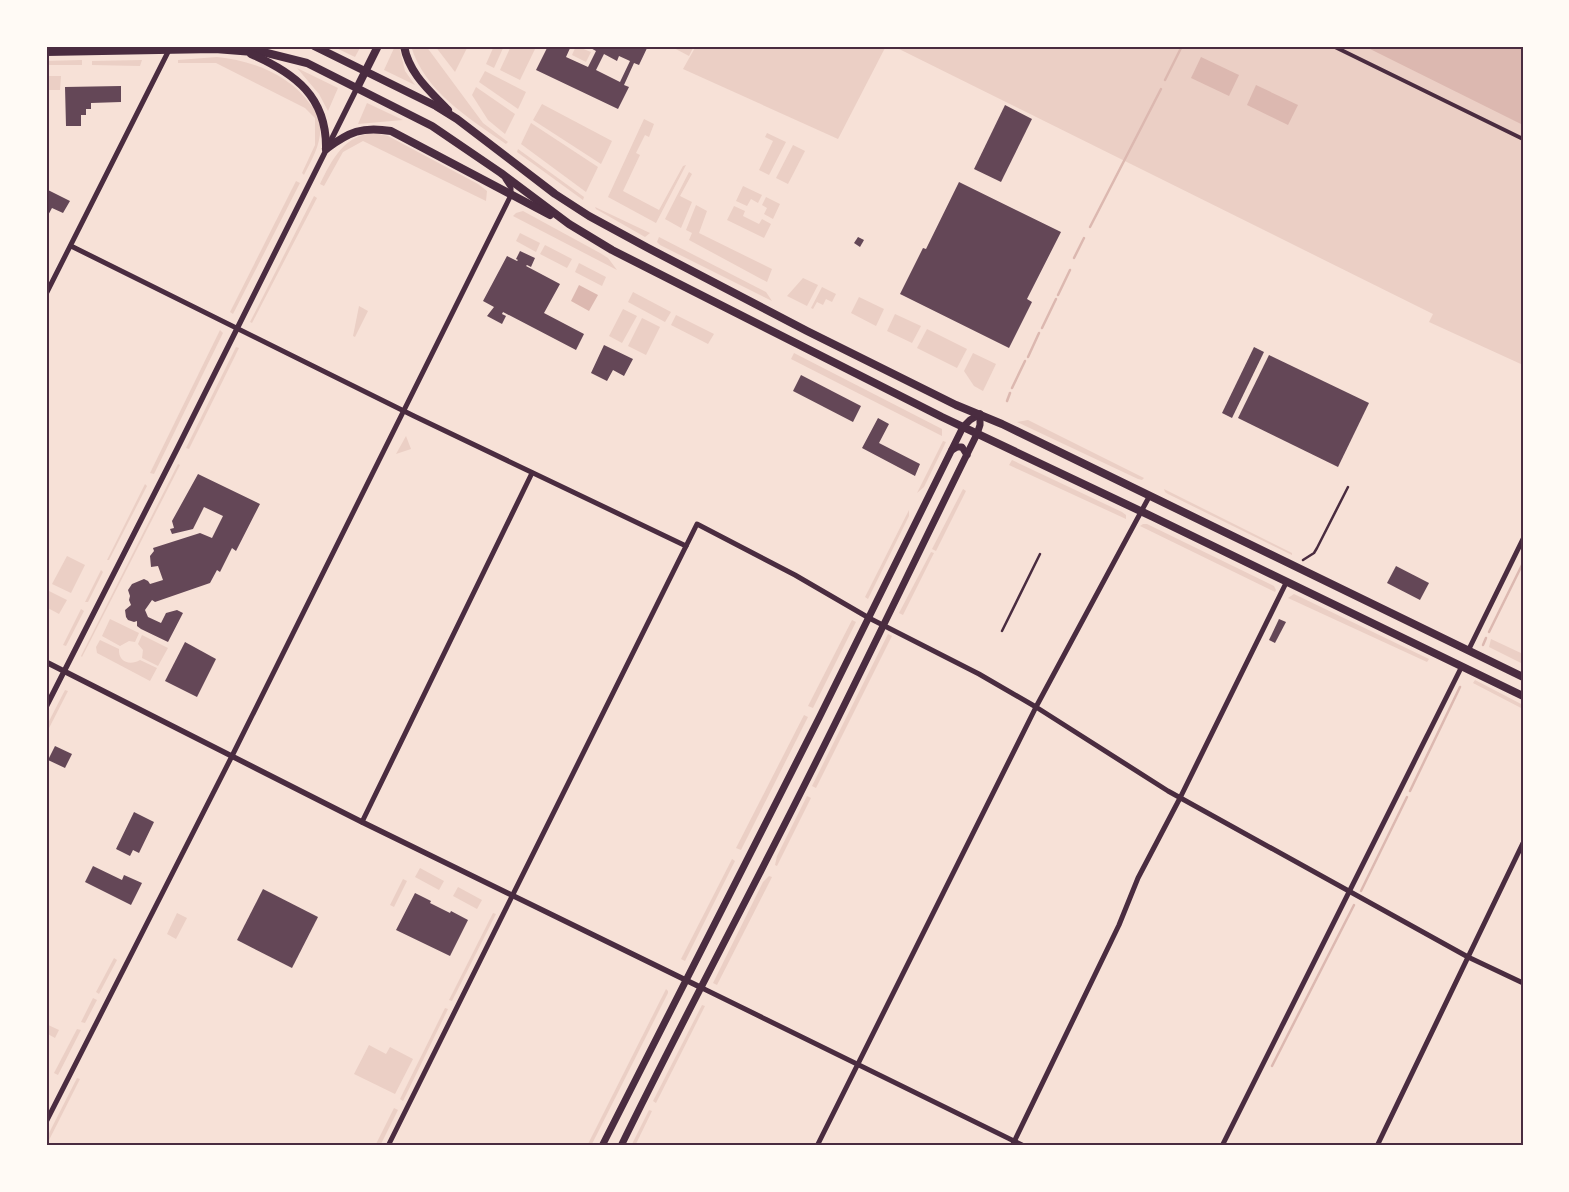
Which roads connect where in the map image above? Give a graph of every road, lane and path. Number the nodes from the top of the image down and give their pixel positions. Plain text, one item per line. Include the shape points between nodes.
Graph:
1 (314, 46) edge
2 (378, 46) edge
3 (404, 46) edge
4 (1333, 46) edge
5 (169, 50) junction
6 (242, 50) junction
7 (46, 52) edge
8 (365, 71) junction
9 (357, 88) junction
10 (457, 119) junction
11 (1523, 139) edge
12 (326, 149) junction
13 (502, 175) junction
14 (511, 195) junction
15 (569, 224) junction
16 (71, 246) junction
17 (723, 288) junction
18 (46, 294) edge
19 (716, 302) junction
20 (237, 328) junction
21 (403, 410) junction
22 (980, 414) junction
23 (963, 428) junction
24 (977, 434) junction
25 (952, 450) junction
26 (967, 455) junction
27 (532, 473) junction
28 (1348, 487) dead end
29 (1149, 497) junction
30 (1141, 511) junction
31 (1523, 539) edge
32 (686, 546) junction
33 (1040, 554) dead end
34 (1303, 560) dead end
35 (1288, 581) junction
36 (869, 618) junction
37 (884, 626) junction
38 (1002, 631) dead end
39 (1468, 650) junction
40 (46, 662) edge
41 (1462, 666) junction
42 (64, 671) junction
43 (1523, 677) edge
44 (1523, 696) edge
45 (46, 707) edge
46 (1036, 707) junction
47 (232, 756) junction
48 (1180, 798) junction
49 (362, 822) junction
50 (1523, 842) edge
51 (1350, 892) junction
52 (513, 896) junction
53 (1468, 958) junction
54 (686, 980) junction
55 (1523, 983) edge
56 (700, 988) junction
57 (857, 1065) junction
58 (46, 1122) edge
59 (1013, 1143) edge
60 (388, 1146) edge
61 (602, 1146) edge
62 (621, 1146) edge
63 (817, 1146) edge
64 (1024, 1146) edge
65 (1222, 1146) edge
66 (1377, 1146) edge

1 - 8 main road
2 - 8 main road
3 - 10 main road via 415,75
4 - 11 street
5 - 6 main road
5 - 7 main road
5 - 16 street
6 - 9 main road via 307,63
6 - 12 main road via 280,68 306,88 324,120
8 - 9 main road
8 - 10 main road
9 - 12 street
9 - 13 main road via 432,126
10 - 17 main road via 589,216
12 - 14 main road via 352,132 378,128 390,131
12 - 20 street
13 - 14 street
13 - 15 main road
14 - 15 main road
14 - 21 street
15 - 19 main road via 612,250
16 - 18 street
16 - 20 street
17 - 19 main road
17 - 22 main road
19 - 23 main road
20 - 21 street
20 - 42 street
21 - 27 street
21 - 47 street
22 - 23 main road
22 - 24 main road
22 - 29 main road
23 - 24 main road
23 - 25 main road
24 - 26 main road
24 - 30 main road
25 - 26 main road via 962,447
25 - 36 main road
26 - 37 main road
27 - 32 street
27 - 49 street
28 - 34 lane via 1314,553
29 - 30 street
29 - 39 main road
30 - 35 main road
30 - 46 street
31 - 39 street
32 - 36 street via 697,524
32 - 52 street
33 - 38 lane
35 - 41 main road
35 - 48 street
36 - 37 street
36 - 54 main road
37 - 46 street
37 - 56 main road
39 - 43 main road
40 - 42 street
41 - 44 main road
41 - 51 street
42 - 45 street
42 - 47 street
46 - 48 street
46 - 57 street
47 - 49 street
47 - 58 street
48 - 51 street
48 - 59 street via 1138,878 1119,925
49 - 52 street
50 - 53 street
51 - 53 street
51 - 65 street
52 - 54 street
52 - 60 street
53 - 55 street
53 - 66 street
54 - 56 street
54 - 61 main road
56 - 57 street
56 - 62 main road
57 - 59 street
57 - 63 street
59 - 64 street

